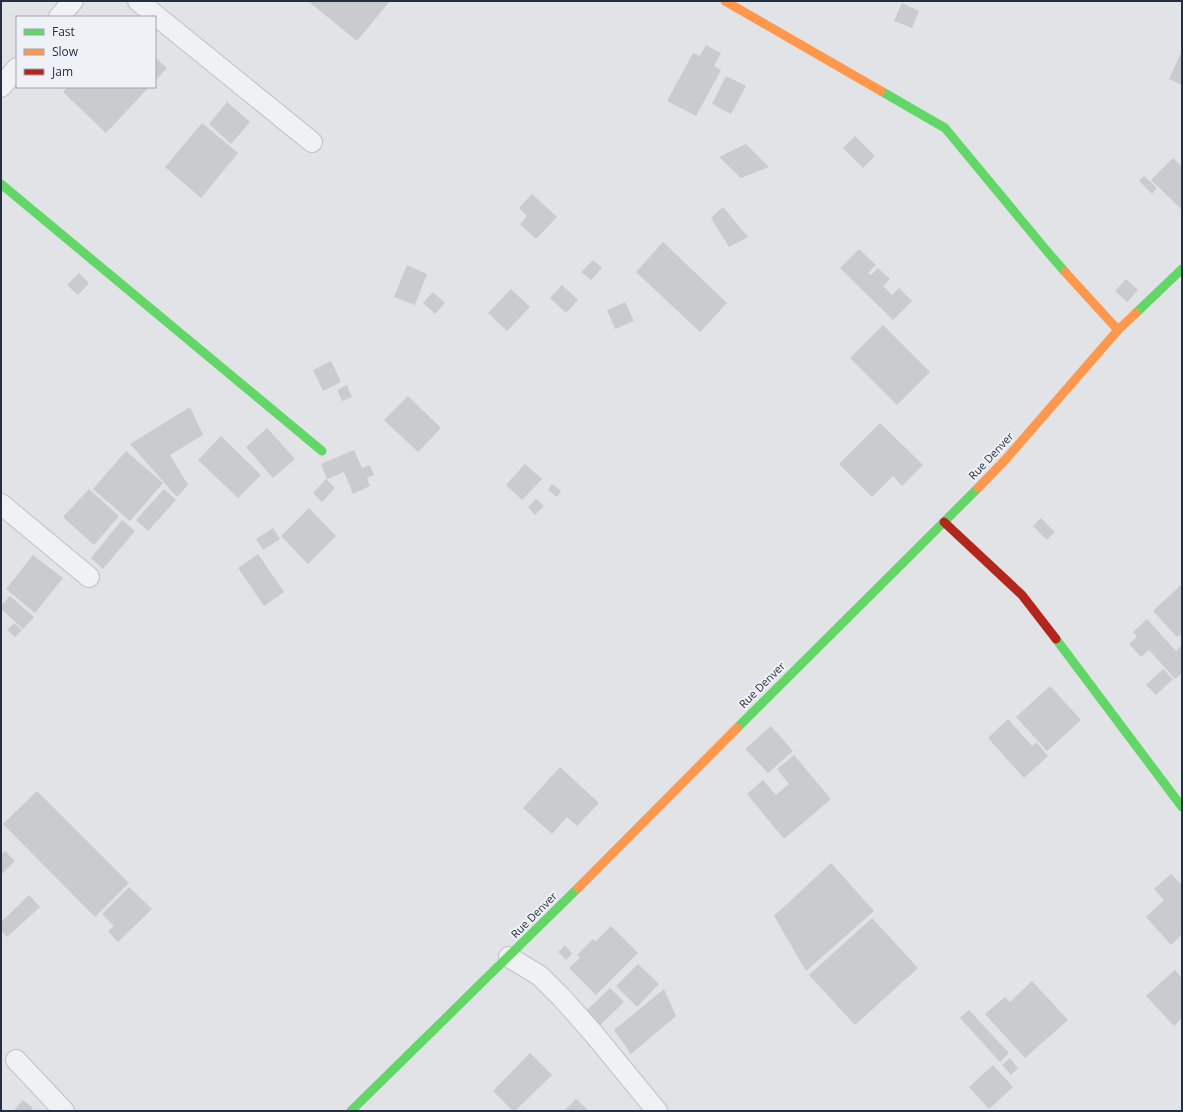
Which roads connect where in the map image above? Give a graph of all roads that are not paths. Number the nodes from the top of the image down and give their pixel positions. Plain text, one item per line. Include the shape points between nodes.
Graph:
1 (73, 1) edge
2 (138, 1) edge
3 (725, 1) edge
4 (61, 16) edge
5 (16, 69) edge
6 (1, 87) edge
7 (312, 142) dead end
8 (1, 184) edge
9 (1182, 269) edge
10 (1118, 330) junction
11 (322, 451) dead end
12 (1, 504) edge
13 (944, 522) junction
14 (89, 577) dead end
15 (1182, 807) edge
16 (509, 957) junction
17 (16, 1060) dead end
18 (64, 1111) edge
19 (351, 1111) edge
20 (657, 1111) edge

1 - 4 street
2 - 7 street
3 - 10 street via 945,128 1046,250
5 - 6 street
8 - 11 street
9 - 10 street, Rue Denver
10 - 13 street, Rue Denver via 1006,459
12 - 14 street
13 - 15 street via 1022,595
13 - 16 street, Rue Denver
16 - 19 street, Rue Denver
16 - 20 street via 540,976 562,998
17 - 18 street

